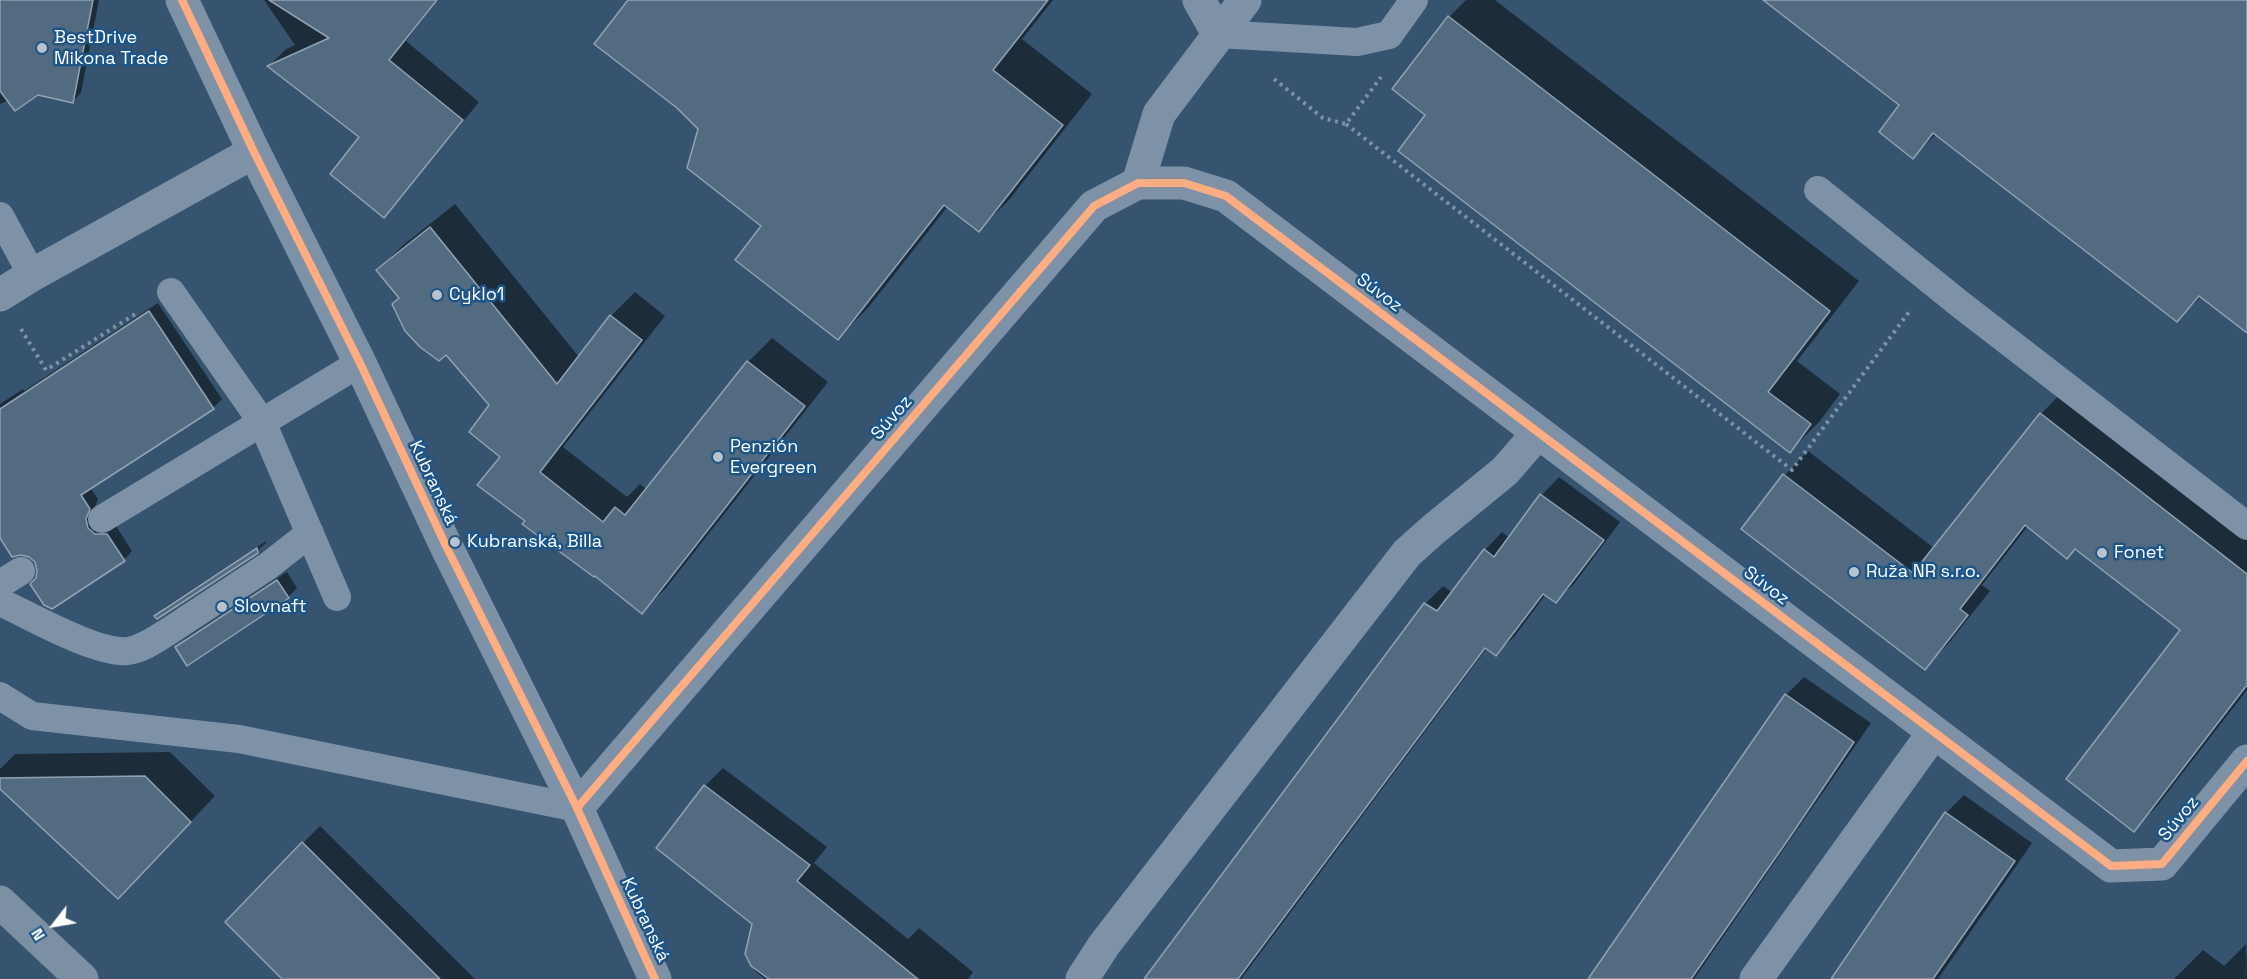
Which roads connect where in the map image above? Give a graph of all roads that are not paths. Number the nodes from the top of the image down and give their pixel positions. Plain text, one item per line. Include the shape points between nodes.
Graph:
1 (182, 0) edge
2 (1199, 0) edge
3 (1245, 0) edge
4 (1414, 0) edge
5 (1218, 34) junction
6 (254, 152) junction
7 (1138, 183) junction
8 (1818, 190) dead end
9 (0, 216) edge
10 (32, 274) junction
11 (171, 292) road end
12 (0, 295) edge
13 (360, 363) junction
14 (262, 422) junction
15 (1538, 433) junction
16 (102, 519) dead end
17 (2247, 526) edge
18 (310, 533) junction
19 (337, 597) dead end
20 (0, 602) edge
21 (0, 696) edge
22 (1934, 732) junction
23 (2247, 761) edge
24 (577, 808) junction
25 (0, 902) edge
26 (82, 979) edge
27 (656, 979) edge
28 (1082, 979) edge
29 (1756, 979) edge

1 - 6 street, Kubranská
2 - 5 street
3 - 5 street
4 - 5 lane via 1389,35 1357,42
5 - 7 street via 1159,114
6 - 10 street
6 - 13 street, Kubranská
7 - 15 street, Súvoz via 1184,183 1226,196
7 - 24 street, Súvoz via 1094,206
8 - 17 lane
9 - 10 lane
10 - 12 street
11 - 14 lane
13 - 14 lane
13 - 24 street, Kubranská
14 - 16 lane
14 - 18 lane
15 - 22 street, Súvoz
15 - 28 street via 1505,471 1407,553
18 - 19 lane
18 - 20 lane via 268,566 166,633 128,651 96,646
21 - 24 lane via 32,716 239,739
22 - 23 street, Súvoz via 2111,866 2162,864
22 - 29 street
24 - 27 street, Kubranská
25 - 26 main road

